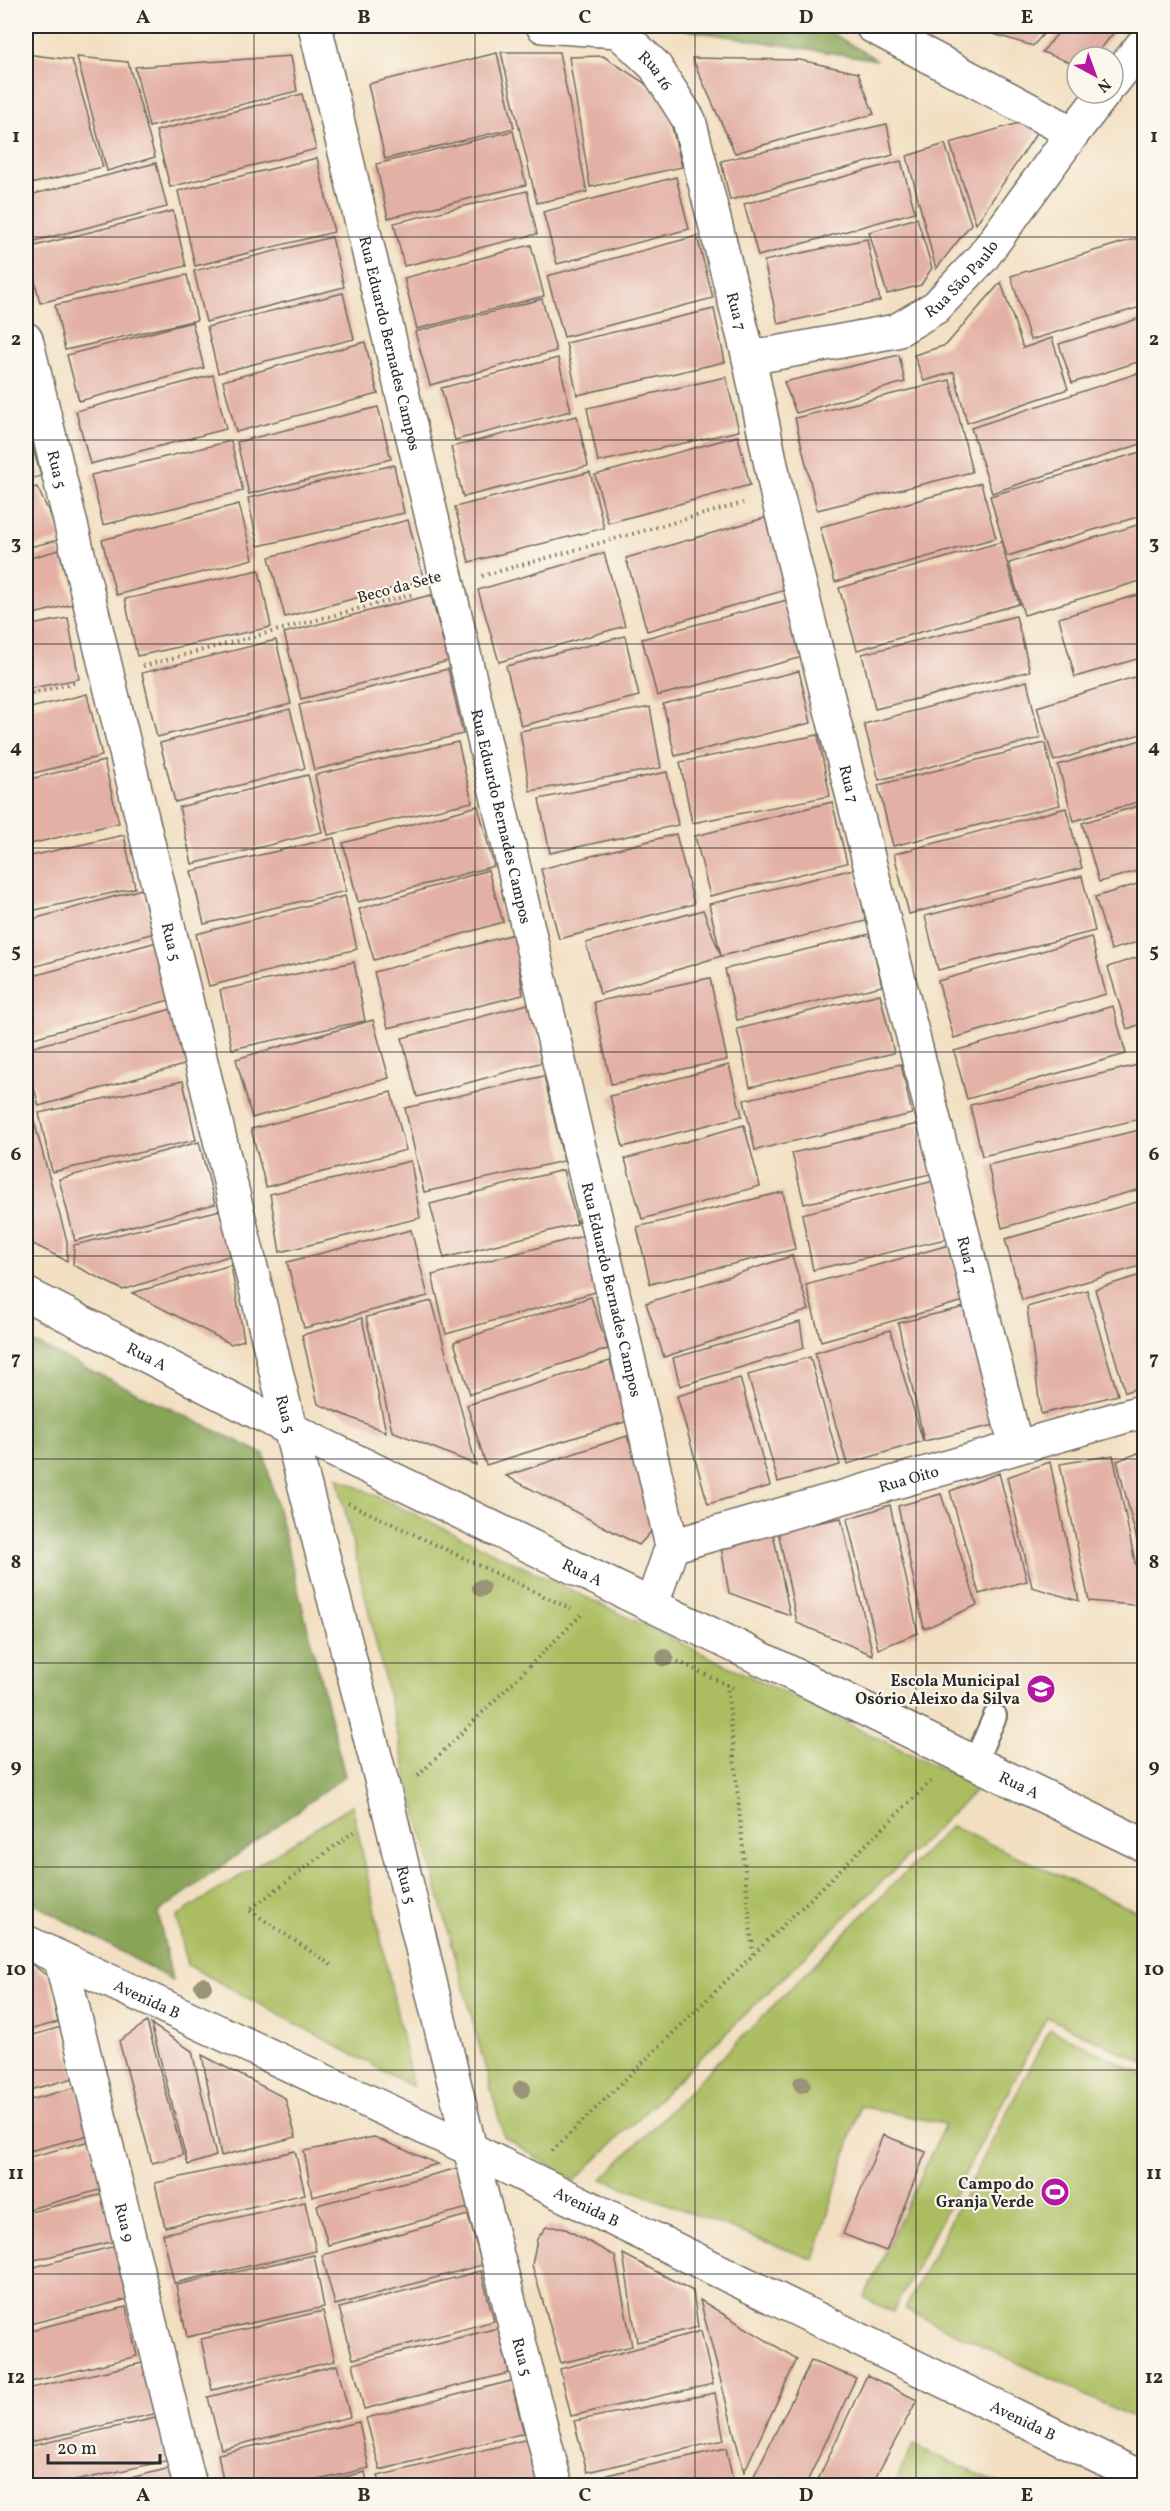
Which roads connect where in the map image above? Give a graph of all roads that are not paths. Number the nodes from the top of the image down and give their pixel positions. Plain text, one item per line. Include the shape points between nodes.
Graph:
1 (315, 26) edge
2 (543, 26) edge
3 (872, 26) edge
4 (1144, 43) edge
5 (1125, 67) edge
6 (1094, 105) edge
7 (689, 120) joint
8 (1073, 132) junction
9 (26, 339) edge
10 (749, 358) junction
11 (26, 1294) edge
12 (1144, 1411) edge
13 (290, 1428) junction
14 (1016, 1447) junction
15 (672, 1545) junction
16 (652, 1604) junction
17 (995, 1716) dead end
18 (967, 1758) junction
19 (1144, 1845) edge
20 (26, 1942) edge
21 (60, 1960) junction
22 (470, 2149) junction
23 (1144, 2479) edge
24 (190, 2486) edge
25 (556, 2486) edge

1 - 15 street, Rua Eduardo Bernades Campos
2 - 7 street, Rua 16 via 618,31 655,66
3 - 8 street
4 - 5 street
6 - 8 street, Rua São Paulo
7 - 10 street, Rua 7
8 - 10 street, Rua São Paulo via 982,258 936,307 896,331
9 - 13 street, Rua 5
10 - 14 street, Rua 7 via 777,494
11 - 13 street, Rua A
12 - 14 street, Rua Oito
13 - 16 street, Rua A
13 - 22 street, Rua 5 via 388,1806
14 - 15 street, Rua Oito
15 - 16 street
16 - 18 street, Rua A
17 - 18 lane
18 - 19 street, Rua A
20 - 21 street, Avenida B
21 - 22 street, Avenida B
21 - 24 street, Rua 9
22 - 23 street, Avenida B
22 - 25 street, Rua 5

